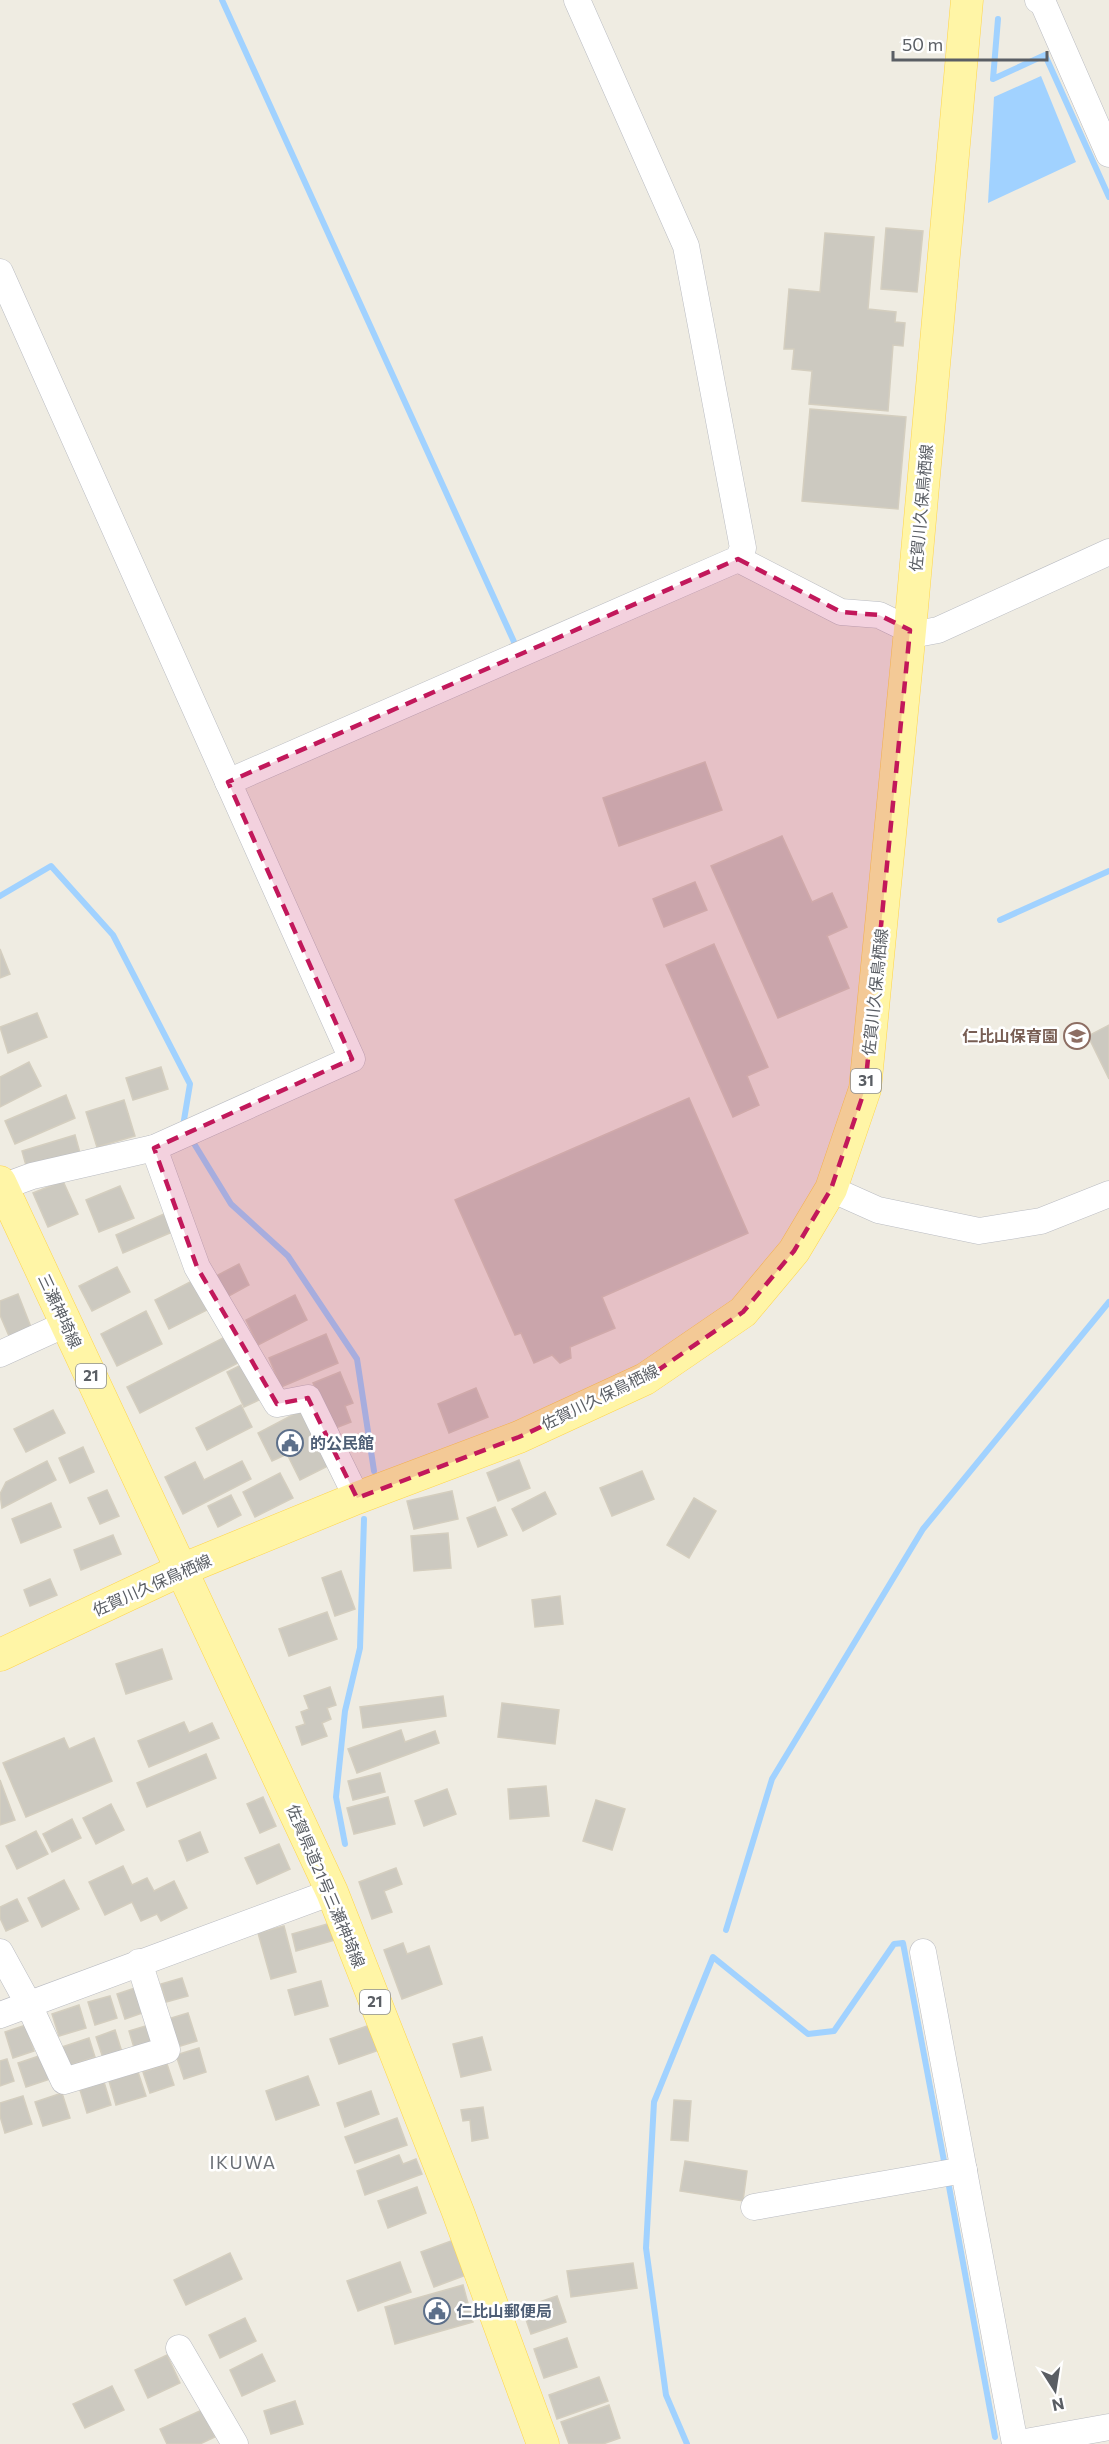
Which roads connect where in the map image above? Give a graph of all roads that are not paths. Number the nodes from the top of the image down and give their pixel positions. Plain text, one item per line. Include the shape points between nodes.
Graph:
1 (577, 0) edge
2 (967, 0) edge
3 (1038, 0) edge
4 (1109, 154) edge
5 (0, 272) edge
6 (1109, 552) edge
7 (738, 560) junction
8 (910, 630) junction
9 (228, 782) junction
10 (175, 1137) junction
11 (1, 1184) edge
12 (831, 1189) junction
13 (1109, 1194) edge
14 (66, 1324) junction
15 (0, 1354) edge
16 (357, 1498) junction
17 (181, 1570) junction
18 (0, 1655) edge
19 (332, 1892) junction
20 (0, 1952) edge
21 (923, 1952) dead end
22 (139, 1962) junction
23 (28, 2003) junction
24 (0, 2015) edge
25 (964, 2170) junction
26 (754, 2207) dead end
27 (179, 2348) dead end
28 (1109, 2427) edge
29 (235, 2444) edge
30 (543, 2444) edge
31 (1015, 2444) edge

1 - 7 street via 691,261 743,548
2 - 8 main road, 佐賀川久保鳥栖線 / 31
3 - 4 street via 1043,3
5 - 9 street
6 - 8 street via 938,630
7 - 8 street via 841,612 879,615
7 - 9 street
8 - 12 main road, 佐賀川久保鳥栖線 / 31 via 865,1089
9 - 10 street via 352,1059
10 - 11 street
10 - 16 street via 197,1267 277,1404 308,1398
11 - 14 main road, 三瀬神埼線 / 21
12 - 13 street via 878,1210 979,1231 1041,1221
12 - 16 main road, 佐賀川久保鳥栖線 / 31 via 794,1251 743,1312 645,1378 519,1437
14 - 15 street
14 - 17 main road, 三瀬神埼線 / 21
16 - 17 main road, 佐賀川久保鳥栖線 / 31
17 - 18 main road, 佐賀川久保鳥栖線 / 31
17 - 19 main road, 佐賀県道21号三瀬神埼線 / 21
19 - 22 street
19 - 30 main road, 佐賀県道21号三瀬神埼線 / 21 via 458,2212
20 - 23 street
21 - 25 street
22 - 23 street
22 - 23 street via 167,2050 64,2081
23 - 24 street
25 - 26 street
25 - 31 street
27 - 29 street
28 - 31 street

